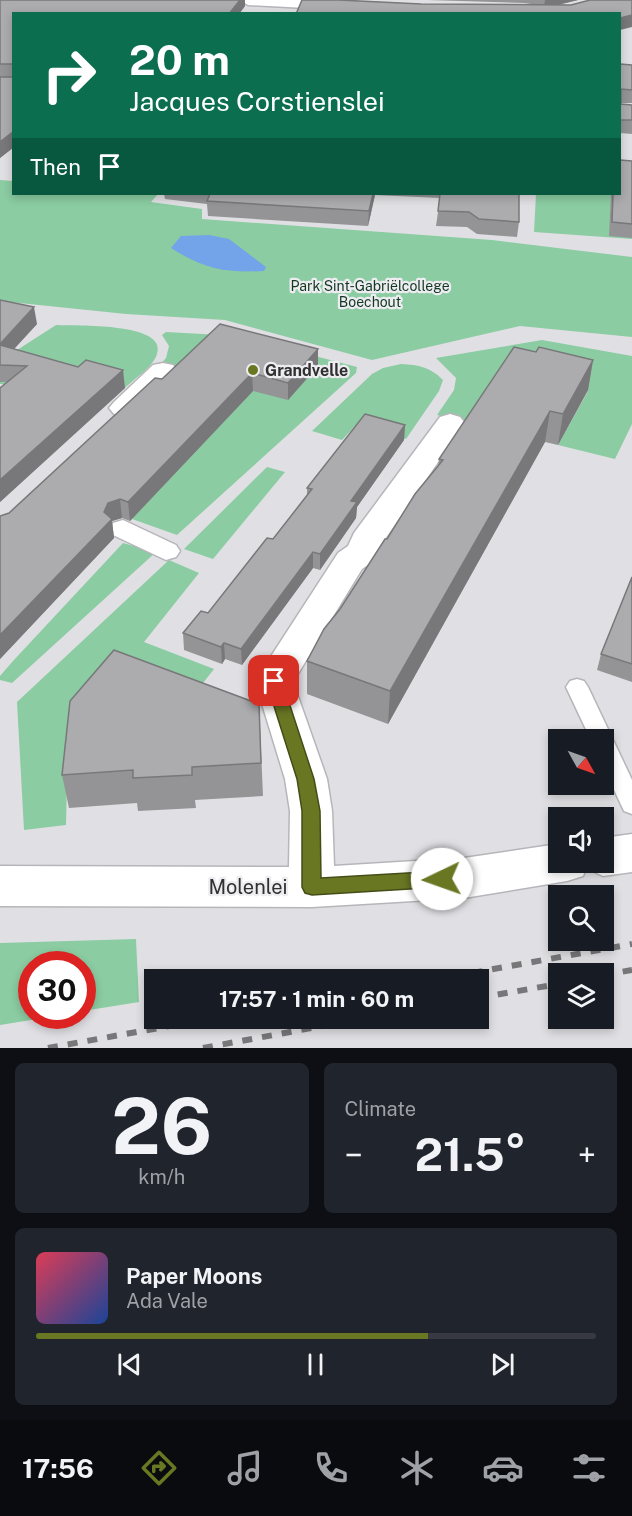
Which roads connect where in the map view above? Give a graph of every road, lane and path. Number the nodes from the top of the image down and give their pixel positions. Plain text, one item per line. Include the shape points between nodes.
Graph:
1 (248, 0) edge
2 (365, 6) edge
3 (163, 371) dead end
4 (450, 423) dead end
5 (104, 426) edge
6 (123, 529) dead end
7 (166, 551) dead end
8 (577, 687) dead end
9 (596, 729) edge
10 (614, 766) edge
11 (632, 804) edge
12 (632, 853) edge
13 (614, 855) edge
14 (548, 865) edge
15 (0, 886) edge
16 (312, 887) junction

1 - 2 street
3 - 5 street
4 - 16 street via 366,541 363,552 350,561 274,681 306,779 311,811
6 - 7 street
8 - 9 lane
10 - 11 lane
12 - 13 street
14 - 16 street, Molenlei via 464,878
15 - 16 street, Molenlei

